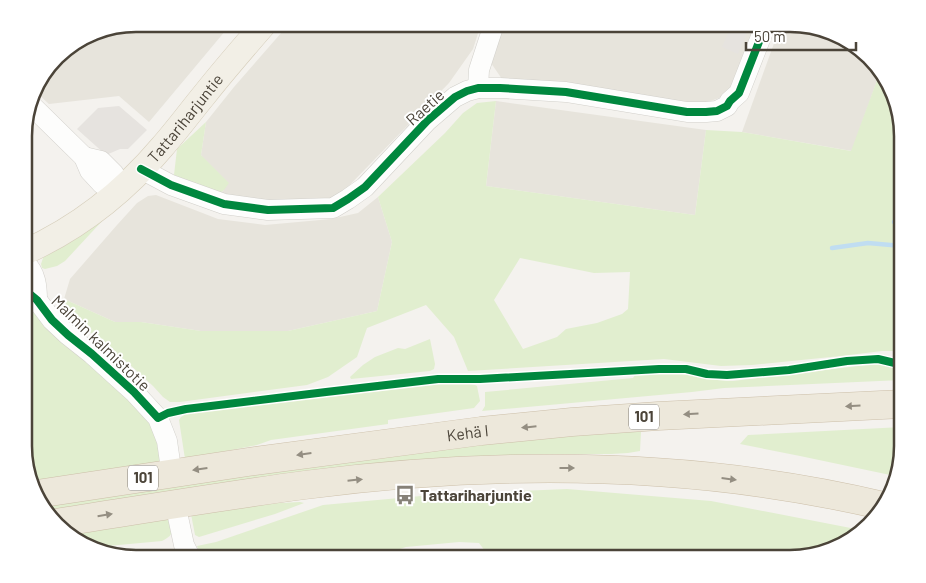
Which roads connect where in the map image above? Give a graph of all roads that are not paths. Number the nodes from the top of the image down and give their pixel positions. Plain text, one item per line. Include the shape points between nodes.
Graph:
1 (491, 32) edge
2 (763, 32) edge
3 (257, 33) edge
4 (478, 88) junction
5 (36, 110) edge
6 (141, 169) junction
7 (120, 190) junction
8 (32, 249) edge
9 (32, 273) edge
10 (32, 293) edge
11 (32, 296) edge
12 (893, 404) edge
13 (170, 462) dead end
14 (812, 491) junction
15 (43, 493) edge
16 (876, 504) edge
17 (178, 517) dead end
18 (866, 517) edge
19 (65, 522) edge
20 (186, 550) edge

1 - 4 street via 479,70
2 - 4 street, Raetie via 738,93 727,106 717,110 687,112 566,92
3 - 6 main road, Tattariharjuntie
4 - 6 street, Raetie via 456,97 427,121 365,187 333,208 268,210 224,204 171,185
5 - 7 street via 84,157 101,161 114,174
6 - 7 main road, Tattariharjuntie
7 - 8 main road, Tattariharjuntie via 94,212
9 - 10 street, Malmin kalmistotie via 37,285
11 - 13 street, Malmin kalmistotie via 52,320 134,392 158,418 167,441
12 -> 15 highway, Kehä I / 101 via 572,422 248,462
14 - 16 highway, 101
14 - 18 highway via 853,514
19 -> 14 highway, 101 via 306,485 472,470 613,469 759,482
17 - 20 street

